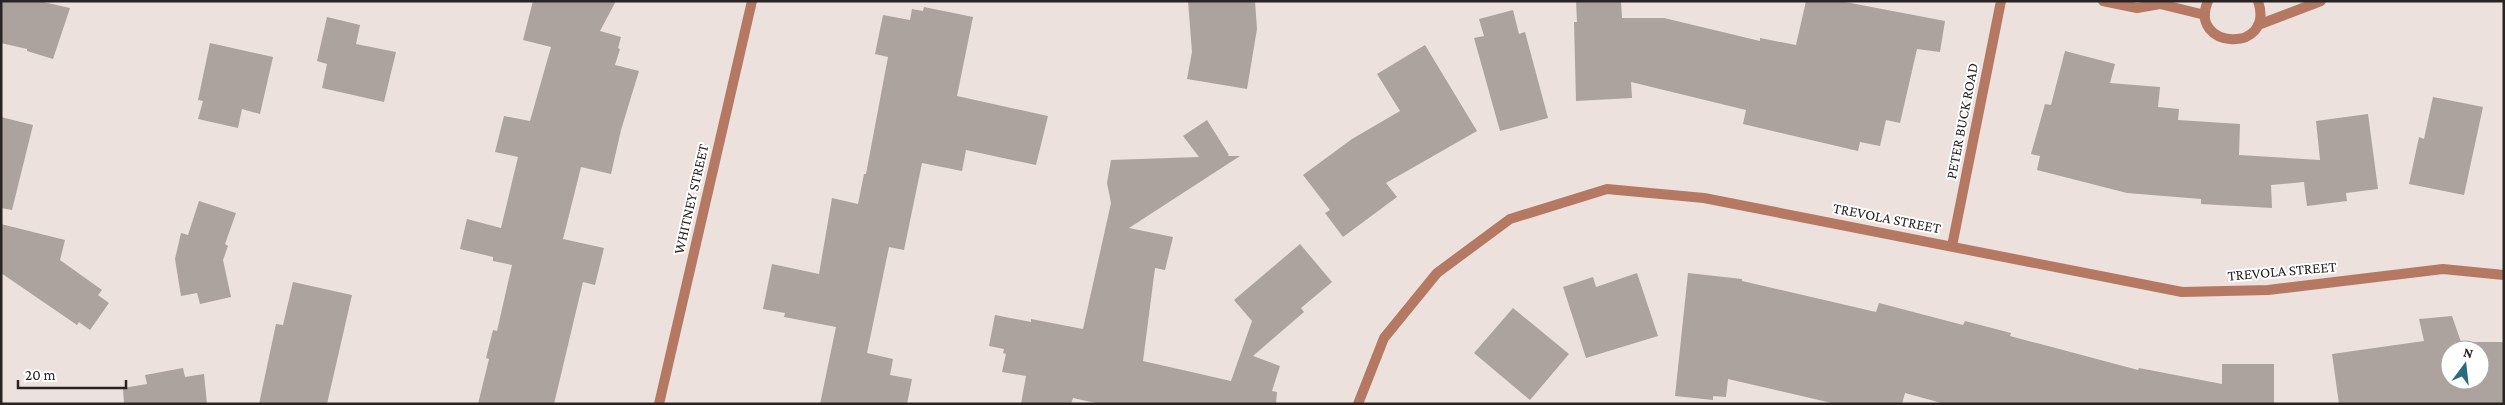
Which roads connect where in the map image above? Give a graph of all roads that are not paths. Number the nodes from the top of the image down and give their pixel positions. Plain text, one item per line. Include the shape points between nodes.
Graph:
1 (752, 1) edge
2 (2001, 1) edge
3 (2103, 1) edge
4 (2208, 1) edge
5 (2258, 1) edge
6 (2321, 1) edge
7 (2205, 15) junction
8 (2258, 25) junction
9 (1952, 246) junction
10 (2504, 275) edge
11 (659, 404) edge
12 (1358, 404) edge

1 - 11 street, WHITNEY STREET
2 - 9 street, PETER BUCK ROAD
3 - 7 street via 2137,8 2160,4
4 - 7 street
5 - 8 street
6 - 8 street
7 - 8 street via 2212,32 2228,40 2246,38
9 - 10 street, TREVOLA STREET via 2182,292 2268,290 2443,269
9 - 12 street, TREVOLA STREET via 1704,198 1607,189 1510,219 1437,273 1384,338

